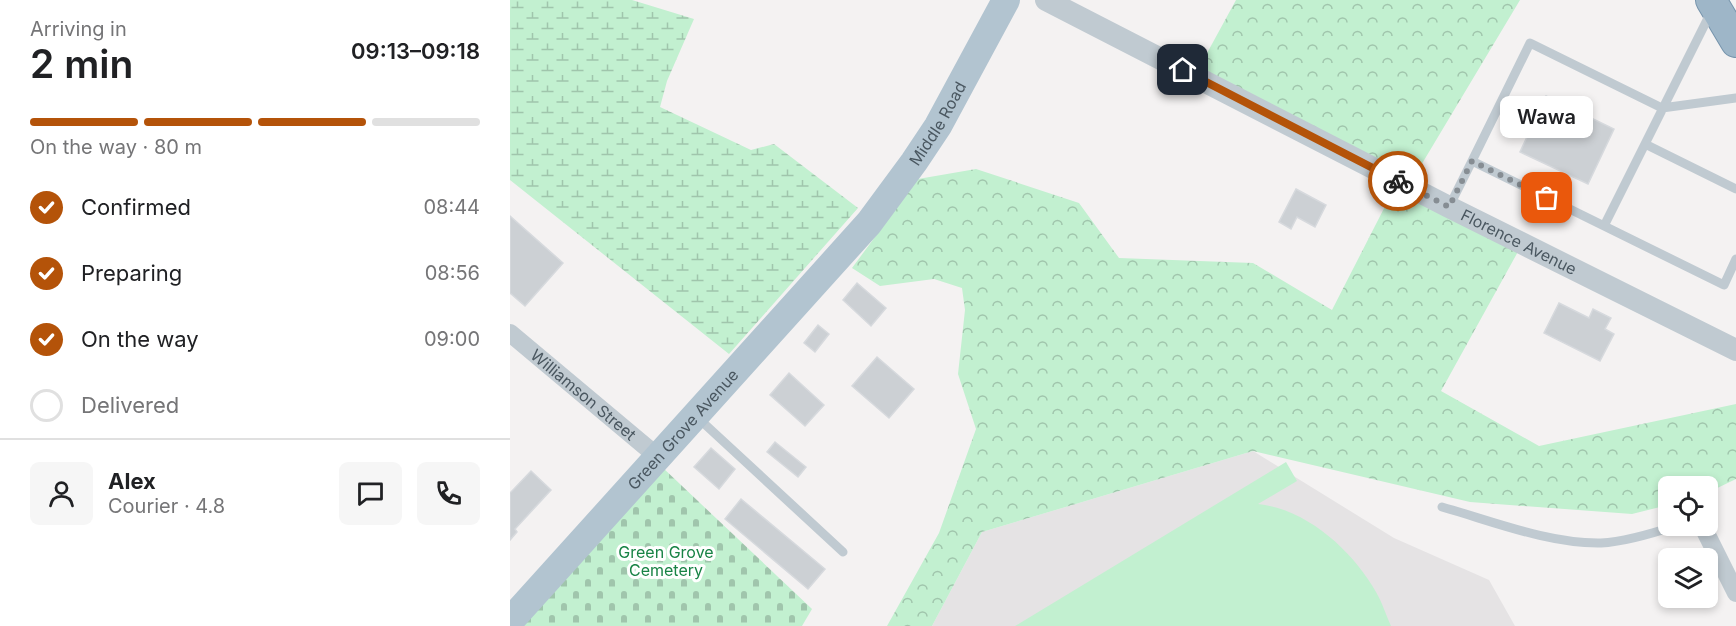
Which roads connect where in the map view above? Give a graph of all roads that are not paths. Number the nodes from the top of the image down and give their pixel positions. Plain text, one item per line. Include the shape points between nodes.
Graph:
1 (1006, 0) edge
2 (1046, 0) edge
3 (1713, 2) edge
4 (1736, 42) edge
5 (1736, 98) edge
6 (1662, 108) junction
7 (1645, 144) junction
8 (1472, 161) junction
9 (1736, 189) edge
10 (1449, 207) junction
11 (1604, 226) junction
12 (856, 237) joint
13 (1736, 259) edge
14 (510, 333) edge
15 (1736, 350) edge
16 (695, 415) junction
17 (658, 457) junction
18 (1442, 507) dead end
19 (1658, 531) edge
20 (1708, 536) edge
21 (843, 552) dead end
22 (1736, 593) edge
23 (510, 621) edge

1 - 12 main road, Middle Road via 938,126
2 - 10 street, Florence Avenue
3 - 4 highway
3 - 6 lane
5 - 6 lane
6 - 7 lane
6 - 8 lane via 1530,43
7 - 9 lane
7 - 11 lane
8 - 10 lane
8 - 11 lane
10 - 15 street, Florence Avenue
11 - 13 lane via 1724,285
12 - 16 main road, Green Grove Avenue
14 - 17 street, Williamson Street
16 - 17 main road, Green Grove Avenue
16 - 21 lane
17 - 23 main road, Green Grove Avenue
18 - 19 lane via 1556,539 1602,543
20 - 22 street

